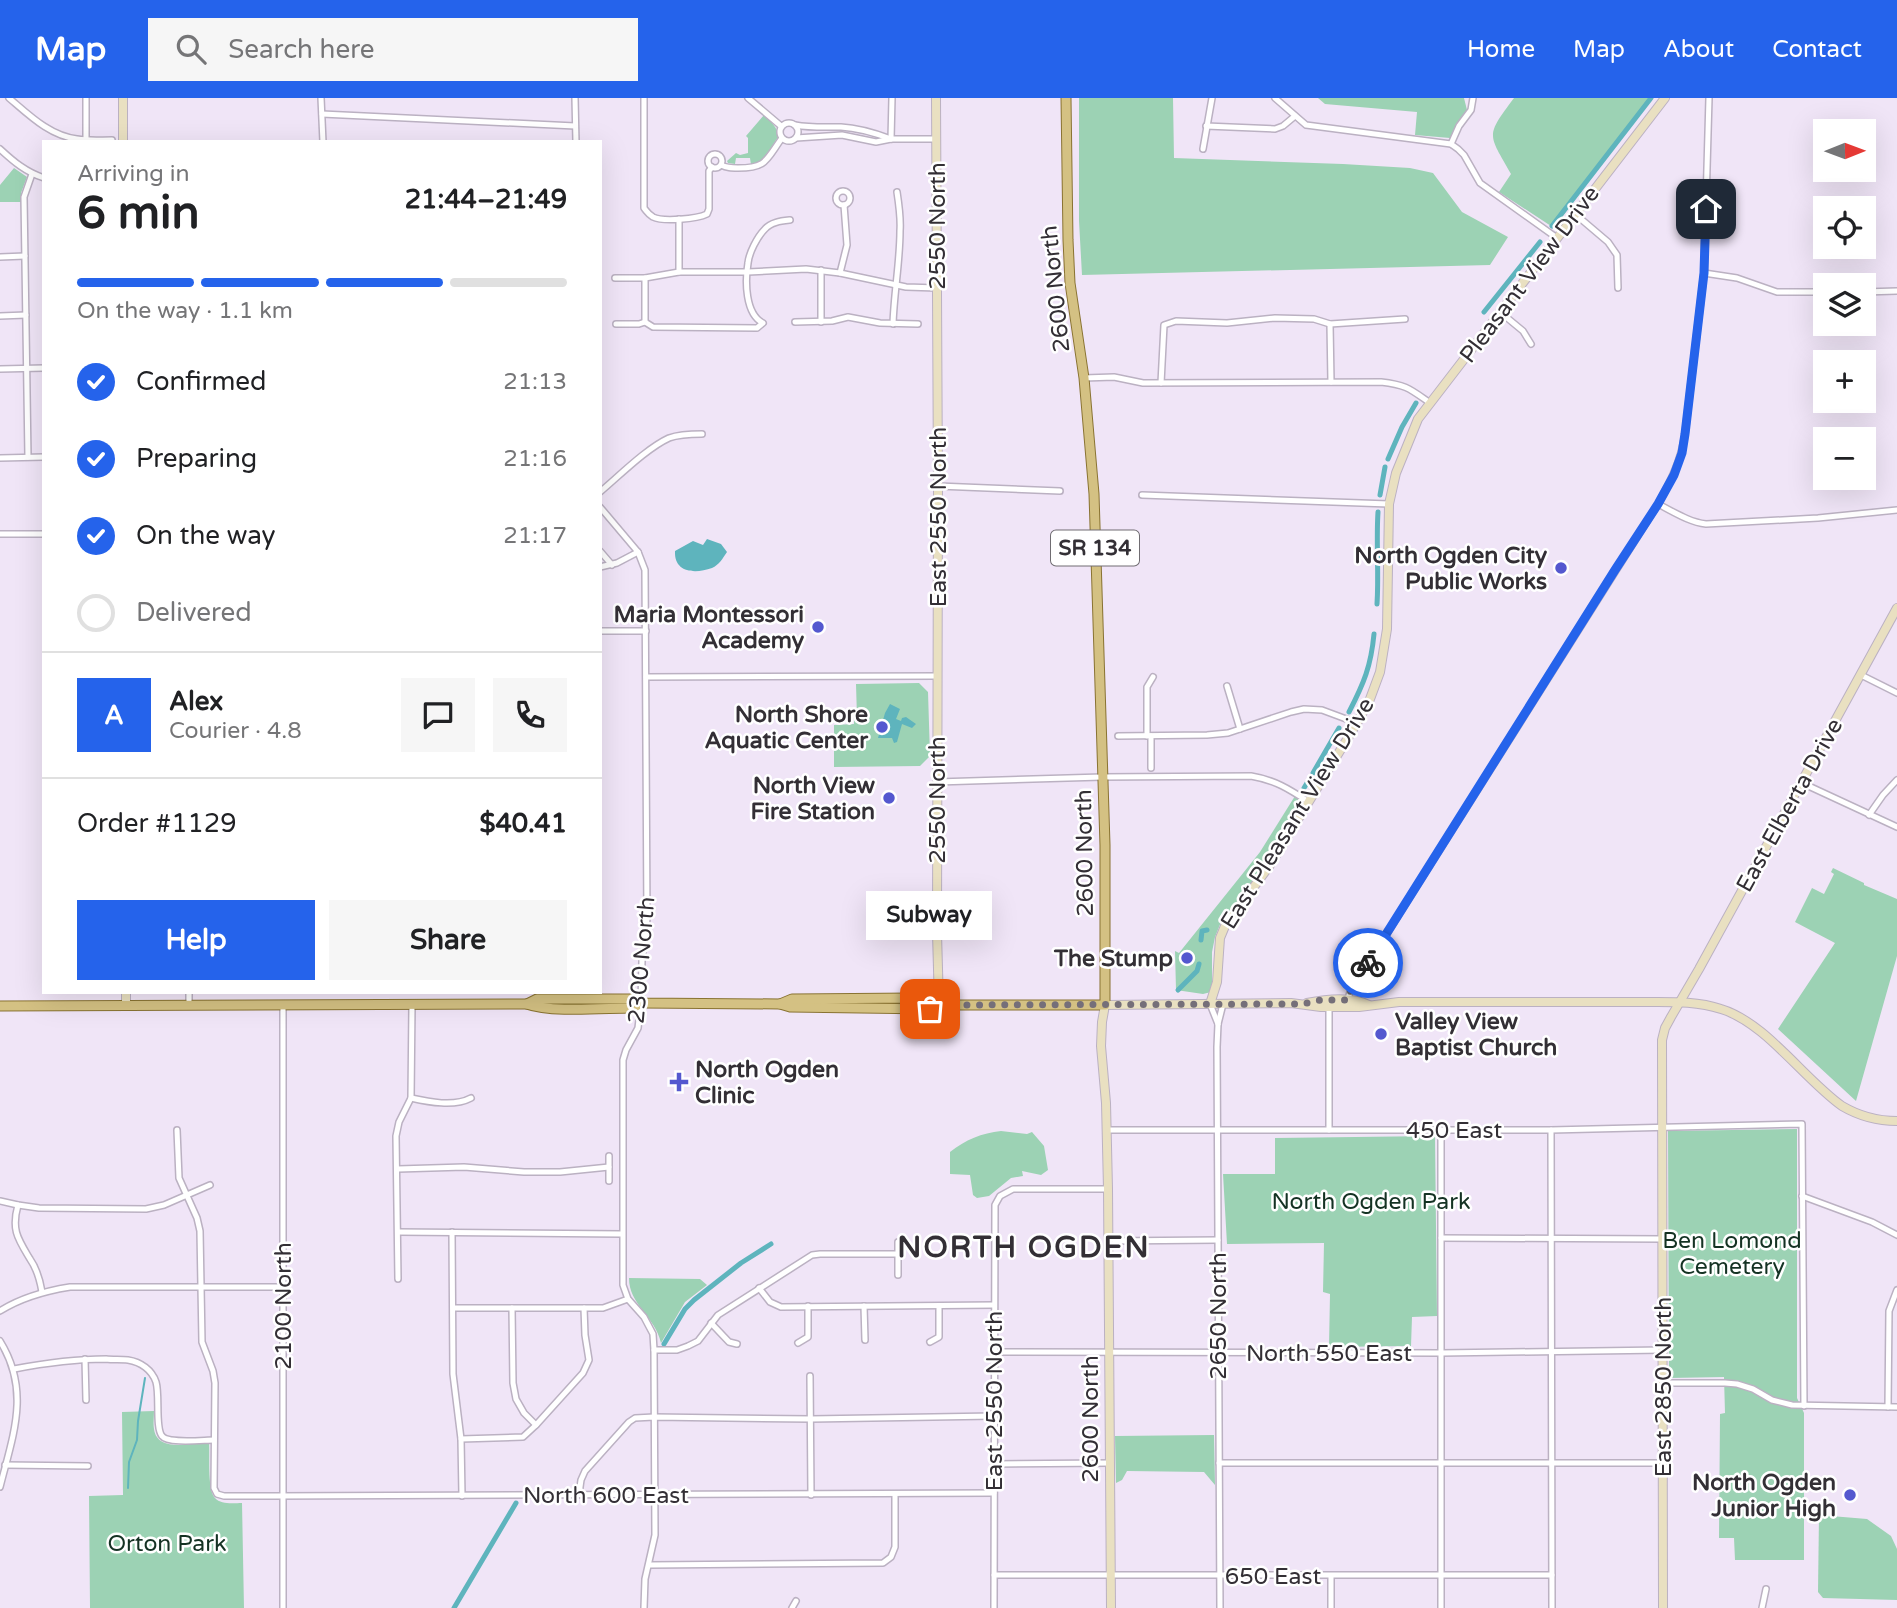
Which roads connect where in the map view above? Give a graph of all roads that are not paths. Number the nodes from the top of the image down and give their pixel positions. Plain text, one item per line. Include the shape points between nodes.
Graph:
1 (9, 98) edge
2 (86, 98) edge
3 (123, 98) edge
4 (321, 98) edge
5 (575, 98) edge
6 (644, 98) edge
7 (748, 98) edge
8 (892, 98) edge
9 (936, 98) edge
10 (1066, 98) edge
11 (1212, 98) edge
12 (1275, 98) edge
13 (1473, 98) edge
14 (1665, 98) edge
15 (1709, 98) edge
16 (322, 114) junction
17 (1295, 116) junction
18 (575, 125) junction
19 (795, 125) junction
20 (781, 127) junction
21 (1206, 127) junction
22 (782, 138) junction
23 (796, 138) junction
24 (891, 139) junction
25 (937, 139) junction
26 (86, 140) junction
27 (112, 140) dead end
28 (123, 140) edge
29 (323, 140) edge
30 (576, 140) edge
31 (1451, 144) junction
32 (0, 149) edge
33 (1203, 149) dead end
34 (721, 165) junction
35 (712, 167) junction
36 (32, 174) junction
37 (42, 177) edge
38 (897, 192) dead end
39 (844, 205) dead end
40 (1575, 214) junction
41 (679, 219) junction
42 (790, 220) dead end
43 (1557, 239) junction
44 (25, 256) junction
45 (0, 257) edge
46 (821, 270) junction
47 (679, 272) junction
48 (748, 272) junction
49 (840, 273) junction
50 (1704, 273) junction
51 (615, 278) dead end
52 (646, 278) junction
53 (895, 285) junction
54 (937, 288) junction
55 (1618, 288) dead end
56 (1813, 292) edge
57 (1876, 292) edge
58 (1897, 292) edge
59 (1500, 312) junction
60 (26, 315) junction
61 (0, 316) edge
62 (1405, 319) dead end
63 (645, 322) junction
64 (795, 322) dead end
65 (821, 322) junction
66 (616, 324) dead end
67 (893, 324) junction
68 (918, 324) dead end
69 (1330, 324) junction
70 (1531, 344) dead end
71 (42, 368) edge
72 (0, 369) edge
73 (27, 369) junction
74 (1084, 377) junction
75 (1331, 382) junction
76 (1161, 383) junction
77 (938, 396) joint
78 (1430, 403) junction
79 (702, 434) dead end
80 (1402, 456) joint
81 (28, 457) junction
82 (42, 457) edge
83 (0, 458) edge
84 (938, 486) junction
85 (602, 490) edge
86 (1060, 491) dead end
87 (1142, 495) dead end
88 (1389, 504) junction
89 (1658, 504) junction
90 (602, 509) edge
91 (1897, 510) edge
92 (0, 534) edge
93 (42, 534) edge
94 (638, 552) junction
95 (602, 553) edge
96 (612, 565) junction
97 (602, 567) edge
98 (1897, 608) edge
99 (602, 631) edge
100 (646, 631) junction
101 (938, 637) joint
102 (1861, 675) junction
103 (937, 676) junction
104 (646, 677) junction
105 (1153, 677) dead end
106 (1227, 686) dead end
107 (1897, 693) edge
108 (1357, 723) junction
109 (1240, 729) junction
110 (1118, 736) dead end
111 (1149, 736) junction
112 (1151, 768) dead end
113 (1102, 777) junction
114 (1897, 780) edge
115 (937, 782) junction
116 (1802, 783) junction
117 (1309, 802) junction
118 (1869, 815) junction
119 (1897, 827) edge
120 (1217, 982) junction
121 (125, 994) edge
122 (189, 994) edge
123 (574, 995) edge
124 (1348, 1000) junction
125 (1679, 1002) junction
126 (641, 1003) junction
127 (189, 1004) junction
128 (527, 1004) junction
129 (779, 1004) junction
130 (1105, 1004) junction
131 (1210, 1004) junction
132 (1223, 1004) junction
133 (1302, 1004) junction
134 (126, 1005) junction
135 (282, 1005) junction
136 (412, 1005) junction
137 (939, 1005) junction
138 (1369, 1005) junction
139 (0, 1006) edge
140 (1329, 1007) junction
141 (1218, 1024) junction
142 (411, 1098) junction
143 (471, 1098) dead end
144 (1897, 1121) edge
145 (1661, 1127) junction
146 (1441, 1129) junction
147 (177, 1130) dead end
148 (1106, 1130) junction
149 (1217, 1130) junction
150 (1329, 1130) junction
151 (1551, 1130) junction
152 (609, 1156) dead end
153 (609, 1167) junction
154 (398, 1169) junction
155 (609, 1181) dead end
156 (210, 1185) dead end
157 (1108, 1189) junction
158 (187, 1194) junction
159 (1802, 1196) junction
160 (0, 1200) edge
161 (18, 1205) junction
162 (398, 1231) junction
163 (453, 1232) junction
164 (622, 1234) junction
165 (1897, 1235) edge
166 (1441, 1238) junction
167 (1551, 1239) junction
168 (1663, 1239) junction
169 (1218, 1240) junction
170 (1108, 1241) junction
171 (898, 1242) dead end
172 (898, 1254) junction
173 (898, 1275) dead end
174 (398, 1279) dead end
175 (283, 1287) junction
176 (202, 1288) junction
177 (759, 1288) junction
178 (1897, 1290) edge
179 (42, 1292) junction
180 (628, 1299) junction
181 (994, 1305) junction
182 (808, 1306) junction
183 (864, 1306) junction
184 (939, 1306) junction
185 (453, 1308) junction
186 (512, 1308) junction
187 (584, 1308) junction
188 (0, 1311) edge
189 (711, 1323) junction
190 (864, 1340) dead end
191 (0, 1341) edge
192 (930, 1342) dead end
193 (799, 1343) dead end
194 (737, 1344) dead end
195 (654, 1350) junction
196 (1663, 1350) junction
197 (994, 1352) junction
198 (1218, 1352) junction
199 (1552, 1352) junction
200 (1109, 1353) junction
201 (1441, 1353) junction
202 (85, 1359) junction
203 (14, 1369) junction
204 (810, 1376) dead end
205 (1663, 1383) junction
206 (86, 1400) dead end
207 (1804, 1406) junction
208 (1888, 1407) junction
209 (1897, 1407) edge
210 (654, 1416) junction
211 (994, 1416) junction
212 (811, 1419) junction
213 (536, 1425) junction
214 (461, 1439) junction
215 (215, 1440) junction
216 (1110, 1463) junction
217 (1219, 1463) junction
218 (1663, 1463) junction
219 (995, 1464) junction
220 (1441, 1464) junction
221 (1552, 1464) junction
222 (5, 1465) junction
223 (88, 1466) dead end
224 (0, 1487) edge
225 (994, 1493) junction
226 (579, 1494) junction
227 (654, 1494) junction
228 (811, 1495) junction
229 (895, 1495) junction
230 (283, 1496) junction
231 (462, 1496) junction
232 (650, 1564) junction
233 (994, 1575) junction
234 (1552, 1575) junction
235 (1110, 1576) junction
236 (1220, 1576) junction
237 (1331, 1576) junction
238 (1441, 1576) junction
239 (1766, 1589) dead end
240 (796, 1601) dead end
241 (283, 1608) edge
242 (644, 1608) edge
243 (792, 1608) edge
244 (994, 1608) edge
245 (1111, 1608) edge
246 (1220, 1608) edge
247 (1331, 1608) edge
248 (1441, 1608) edge
249 (1552, 1608) edge
250 (1663, 1608) edge
251 (1762, 1608) edge

1 - 26 street via 61,135
2 - 26 street
3 - 28 street
4 - 16 street
5 - 18 street
6 - 41 street via 645,208 656,219
7 - 20 street
8 - 24 street
9 - 25 street, 2550 North
10 - 74 main road, 2600 North / SR 134 via 1070,283
11 - 21 street
12 - 17 street
13 - 31 street
14 - 40 street, Pleasant View Drive
15 - 50 street
16 - 18 street
16 - 29 street
17 - 21 street via 1275,129
17 - 31 street via 1316,127
18 - 30 street
19 - 20 street
19 - 23 street
19 - 24 street via 859,129
20 - 22 street
21 - 33 street
22 - 23 street
22 - 34 street via 754,168
23 - 24 street
24 - 25 street
25 - 54 street, 2550 North
26 - 27 street
31 - 43 street via 1464,155 1480,183
32 - 36 street
34 - 35 street
34 - 35 street via 721,157 714,154 708,160
35 - 41 street via 707,214
36 - 37 street
36 - 44 street via 24,197
38 - 53 street via 901,228
39 - 49 street via 847,245
40 - 43 street, Pleasant View Drive
40 - 55 street via 1617,255
41 - 47 street
42 - 48 street via 765,227 748,261
43 - 59 street, Pleasant View Drive
44 - 45 street
44 - 60 street
46 - 48 street
46 - 49 street
46 - 65 street
47 - 48 street
47 - 52 street
48 - 63 street via 749,304 763,323 757,328 653,327
49 - 53 street
50 - 56 street via 1777,292
50 - 89 street via 1682,453
51 - 52 street
52 - 63 street
53 - 54 street
53 - 67 street
54 - 77 street, 2550 North
57 - 58 street
59 - 70 street
59 - 78 street, Pleasant View Drive
60 - 61 street
60 - 73 street
62 - 69 street
63 - 66 street
64 - 65 street
65 - 67 street via 848,317
67 - 68 street
69 - 75 street
69 - 76 street via 1275,318 1164,325
71 - 73 street
72 - 73 street
73 - 81 street
74 - 76 street
74 - 113 main road, 2600 North / SR 134 via 1094,495
75 - 76 street
75 - 78 street via 1399,384
77 - 84 street, East 2550 North
78 - 80 street, Pleasant View Drive
79 - 85 street via 670,438
80 - 88 street, East Pleasant View Drive
81 - 82 street
81 - 83 street
84 - 86 street
84 - 101 street, East 2550 North
87 - 88 street
88 - 108 street, East Pleasant View Drive via 1386,645 1370,699
89 - 91 street via 1706,524
89 - 124 street
90 - 94 street, 2300 North
92 - 93 street
94 - 96 street
94 - 100 street, 2300 North via 645,570
95 - 96 street
96 - 97 street
98 - 102 street, East Elberta Drive
99 - 100 street
100 - 104 street, 2300 North
101 - 103 street, 2550 North
102 - 107 street
102 - 116 street, East Elberta Drive
103 - 104 street
103 - 115 street, 2550 North
104 - 126 street, 2300 North via 648,901
105 - 111 street via 1147,687
106 - 109 street
108 - 109 street via 1322,710 1304,709
108 - 117 street, East Pleasant View Drive
109 - 111 street via 1208,735
110 - 111 street
111 - 112 street
113 - 115 street
113 - 117 street via 1251,776 1283,785
113 - 130 main road, 2600 North / SR 134
114 - 118 street
115 - 137 street, 2550 North
116 - 118 street
116 - 125 street, East Elberta Drive
117 - 120 street, East Pleasant View Drive via 1225,926
118 - 119 street
120 - 131 street, East Pleasant View Drive
120 - 132 street
121 - 134 street
122 - 127 street
123 - 126 main road
123 - 128 main road
124 - 133 street
124 - 138 street
125 - 138 street
125 - 144 street via 1708,1005 1738,1016 1832,1099 1851,1111
125 - 145 street, East 2850 North via 1662,1035
126 - 128 main road via 633,1008 537,1008
126 - 129 main road
126 - 164 street, 2300 North via 638,1028 623,1060
127 - 134 main road
127 - 135 main road
128 - 136 main road
129 - 137 main road via 930,1009
129 - 137 main road via 792,999 884,998 930,999
130 - 131 street
130 - 137 main road
130 - 148 street, 2600 North via 1101,1046
131 - 132 street
131 - 141 street, 2650 North
132 - 133 street
132 - 141 street, 2650 North
133 - 140 street
134 - 139 main road
135 - 136 main road
135 - 175 street, 2100 North
136 - 142 street
138 - 140 street
140 - 150 street
141 - 149 street, 2650 North
142 - 143 street via 442,1102
142 - 154 street via 399,1122
145 - 151 street, 450 East
145 - 159 street, 450 East via 1802,1124
145 - 168 street, East 2850 North
146 - 150 street, 450 East
146 - 151 street, 450 East
146 - 166 street
147 - 158 street via 179,1178
148 - 149 street, 450 East
148 - 157 street, 2600 North
149 - 150 street, 450 East
149 - 169 street, 2650 North
151 - 167 street
152 - 153 street
153 - 154 street via 560,1172
153 - 155 street
154 - 162 street
156 - 158 street
157 - 170 street, 2600 North
157 - 181 street, East 2550 North via 1013,1189 1000,1196 994,1220
158 - 161 street via 146,1209
158 - 176 street via 201,1231
159 - 165 street
159 - 207 street
160 - 161 street
161 - 179 street via 17,1239 36,1270
162 - 163 street
162 - 174 street
163 - 164 street
163 - 185 street
164 - 180 street, 2300 North via 623,1285
166 - 167 street
166 - 201 street
167 - 168 street
167 - 199 street
168 - 196 street, East 2850 North
169 - 170 street
169 - 198 street, 2650 North
170 - 200 street, 2600 North
171 - 172 street
172 - 173 street
172 - 177 street via 814,1255
175 - 176 street
175 - 230 street, 2100 North
176 - 179 street via 70,1287
176 - 215 street via 202,1342 215,1383
177 - 182 street via 770,1303
177 - 189 street
178 - 208 street via 1889,1311
179 - 188 street
180 - 187 street via 603,1308
180 - 195 street, 2300 North via 653,1334
181 - 184 street
181 - 197 street, East 2550 North
182 - 183 street
182 - 193 street via 808,1337
183 - 184 street
183 - 190 street
184 - 192 street via 939,1337
185 - 186 street
185 - 214 street via 453,1374
186 - 187 street
186 - 213 street via 516,1399
187 - 213 street via 589,1360 583,1373
189 - 194 street
189 - 195 street via 698,1341 688,1346
191 - 203 street
195 - 210 street, 2300 North
196 - 199 street, North 550 East
196 - 205 street, East 2850 North
197 - 200 street, North 550 East
197 - 211 street, East 2550 North
198 - 200 street, North 550 East
198 - 201 street, North 550 East
198 - 217 street, 2650 North
199 - 201 street, North 550 East
199 - 221 street
200 - 216 street, 2600 North
201 - 220 street
202 - 203 street
202 - 206 street
202 - 215 street via 128,1360 151,1372 159,1394 162,1437 169,1441
203 - 222 street via 16,1427
204 - 212 street
205 - 207 street via 1725,1382 1772,1400
205 - 218 street, East 2850 North
207 - 208 street
208 - 209 street
210 - 212 street
210 - 226 street via 629,1422 585,1471
210 - 227 street, 2300 North
211 - 212 street
211 - 219 street, East 2550 North
212 - 228 street
213 - 214 street via 523,1437
214 - 231 street
215 - 230 street, North 600 East via 217,1494
216 - 219 street
216 - 235 street, 2600 North
217 - 220 street
217 - 236 street, 2650 North
218 - 221 street
218 - 250 street, East 2850 North
219 - 225 street, East 2550 North
220 - 221 street
220 - 238 street
221 - 234 street
222 - 223 street
222 - 224 street
225 - 229 street, North 600 East
225 - 233 street, East 2550 North
226 - 227 street, North 600 East
226 - 231 street, North 600 East
227 - 228 street, North 600 East
227 - 232 street, 2300 North
228 - 229 street, North 600 East
229 - 232 street via 895,1547 883,1563
230 - 231 street, North 600 East
230 - 241 street, 2100 North
232 - 242 street, 2300 North
233 - 235 street, 650 East
233 - 244 street, East 2550 North
234 - 238 street, 650 East
234 - 249 street
235 - 236 street, 650 East
235 - 245 street, 2600 North
236 - 237 street, 650 East
236 - 246 street, 2650 North
237 - 238 street, 650 East
237 - 247 street
238 - 248 street
239 - 251 street
240 - 243 street

